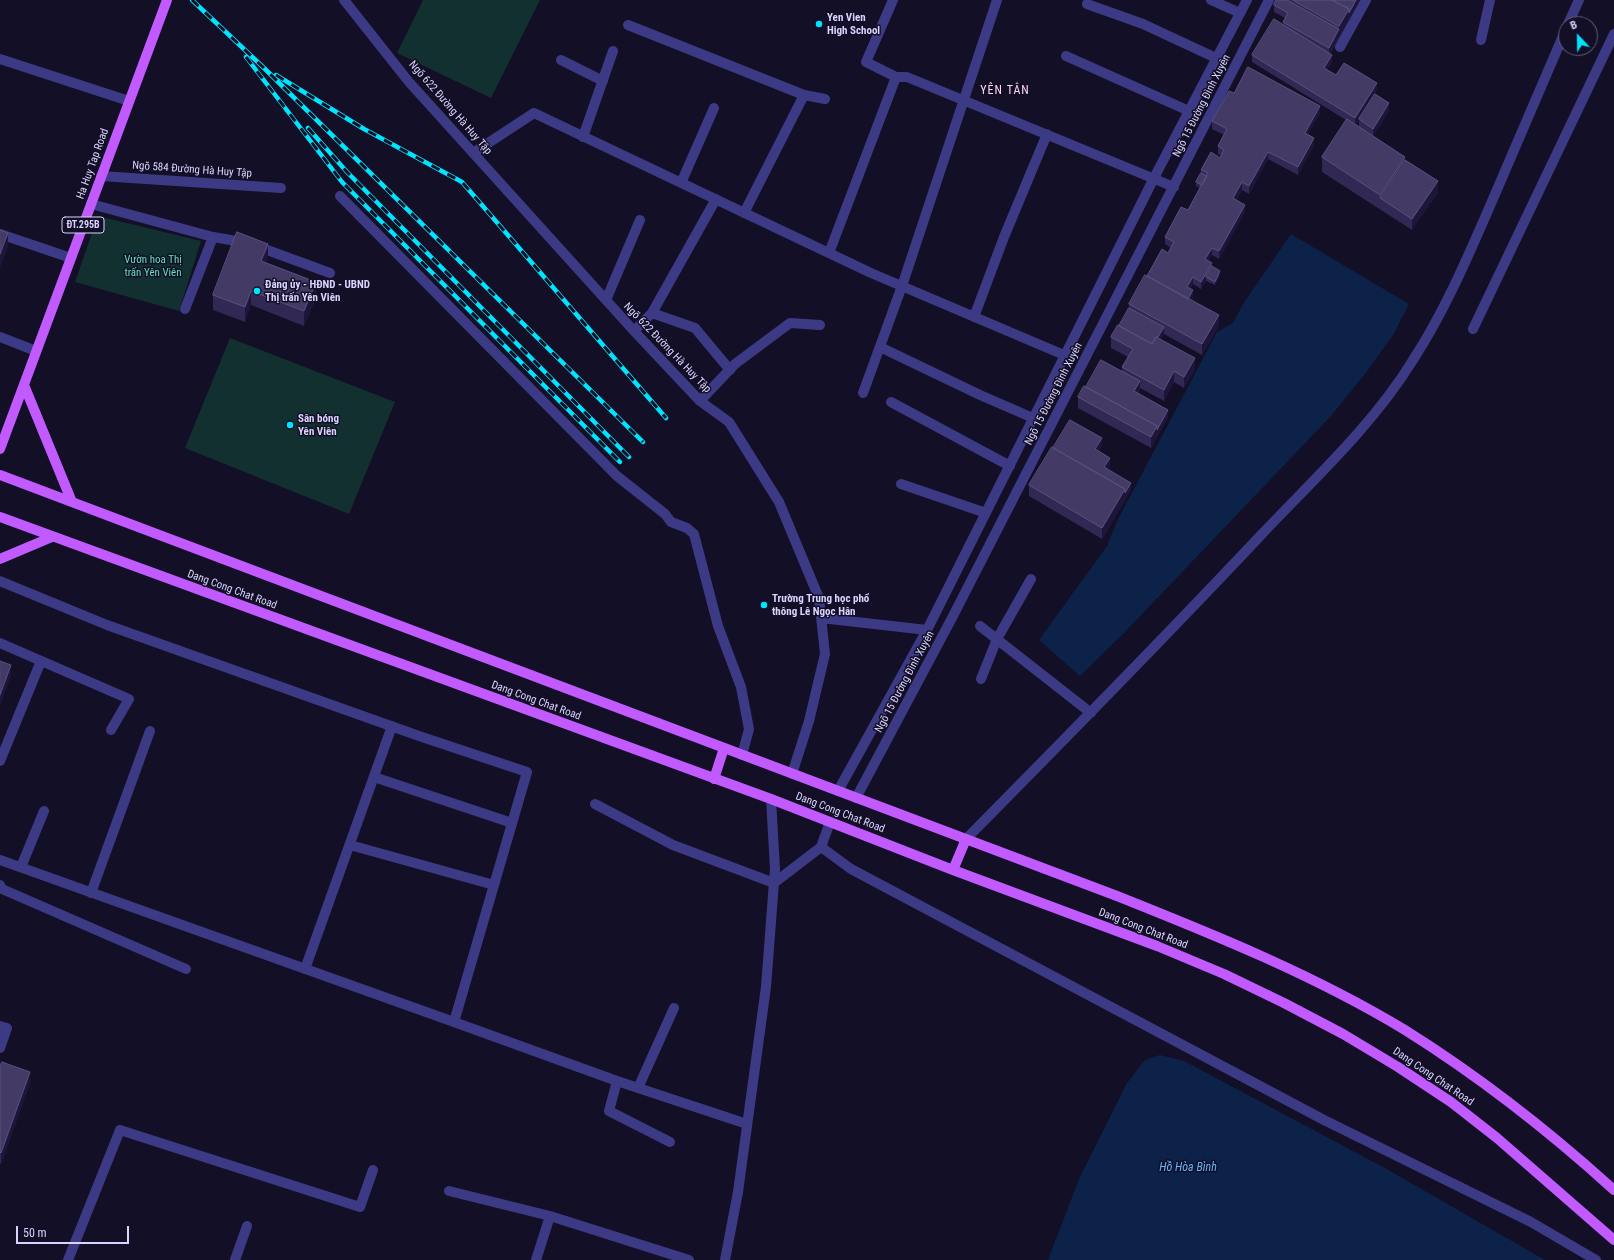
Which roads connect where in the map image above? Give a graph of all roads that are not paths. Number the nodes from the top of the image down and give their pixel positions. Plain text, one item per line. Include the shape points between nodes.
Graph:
1 (167, 0) edge
2 (893, 0) edge
3 (996, 0) edge
4 (1211, 0) edge
5 (1247, 0) edge
6 (1269, 0) edge
7 (1366, 0) edge
8 (1490, 0) edge
9 (1579, 0) edge
10 (347, 2) edge
11 (1087, 4) dead end
12 (1240, 13) junction
13 (1572, 16) edge
14 (628, 25) dead end
15 (1614, 34) edge
16 (1481, 40) dead end
17 (1340, 47) dead end
18 (1558, 48) edge
19 (613, 51) dead end
20 (1066, 56) dead end
21 (1216, 58) junction
22 (0, 59) edge
23 (561, 60) dead end
24 (896, 77) junction
25 (603, 80) junction
26 (804, 95) junction
27 (825, 99) dead end
28 (964, 100) junction
29 (129, 101) junction
30 (714, 108) dead end
31 (1189, 111) junction
32 (1047, 134) junction
33 (584, 137) junction
34 (473, 153) junction
35 (101, 176) junction
36 (1154, 178) junction
37 (681, 183) junction
38 (1174, 187) junction
39 (280, 188) dead end
40 (340, 196) dead end
41 (716, 199) junction
42 (91, 204) junction
43 (744, 213) junction
44 (640, 220) dead end
45 (0, 234) edge
46 (213, 237) junction
47 (829, 253) junction
48 (71, 258) junction
49 (330, 273) dead end
50 (902, 286) junction
51 (606, 300) junction
52 (185, 309) dead end
53 (652, 313) junction
54 (974, 317) junction
55 (820, 325) dead end
56 (1473, 329) dead end
57 (634, 331) junction
58 (0, 337) edge
59 (880, 347) junction
60 (36, 351) junction
61 (1064, 355) junction
62 (730, 370) junction
63 (24, 385) junction
64 (863, 393) dead end
65 (700, 401) junction
66 (891, 402) dead end
67 (1033, 418) junction
68 (0, 450) edge
69 (1010, 466) junction
70 (0, 476) edge
71 (901, 484) dead end
72 (1001, 484) junction
73 (1017, 492) junction
74 (72, 502) junction
75 (986, 513) junction
76 (0, 517) edge
77 (52, 537) junction
78 (0, 559) edge
79 (1031, 579) dead end
80 (0, 581) edge
81 (820, 618) junction
82 (980, 626) dead end
83 (927, 630) junction
84 (997, 639) junction
85 (0, 643) edge
86 (42, 661) junction
87 (981, 680) dead end
88 (1091, 714) junction
89 (392, 726) junction
90 (111, 730) dead end
91 (150, 731) dead end
92 (724, 748) junction
93 (742, 755) junction
94 (0, 761) edge
95 (792, 774) junction
96 (374, 777) junction
97 (714, 779) junction
98 (838, 791) junction
99 (856, 798) junction
100 (771, 799) junction
101 (595, 804) dead end
102 (44, 811) dead end
103 (830, 822) junction
104 (512, 823) junction
105 (966, 839) junction
106 (350, 845) junction
107 (821, 847) junction
108 (0, 860) edge
109 (21, 867) junction
110 (952, 870) junction
111 (774, 883) junction
112 (0, 885) edge
113 (494, 885) junction
114 (91, 893) junction
115 (186, 969) dead end
116 (305, 969) junction
117 (674, 1008) dead end
118 (454, 1022) junction
119 (0, 1026) edge
120 (0, 1048) edge
121 (617, 1081) junction
122 (638, 1088) junction
123 (747, 1124) junction
124 (670, 1142) dead end
125 (373, 1170) dead end
126 (1614, 1190) edge
127 (449, 1191) dead end
128 (550, 1216) junction
129 (247, 1226) dead end
130 (1614, 1240) edge
131 (68, 1260) edge
132 (235, 1260) edge
133 (536, 1260) edge
134 (689, 1260) edge
135 (725, 1260) edge
136 (1596, 1260) edge

1 - 29 main road, Ha Huy Tap Road / ĐT.295B
2 - 24 street via 866,62
3 - 28 street
4 - 12 street
5 - 12 street, Ngõ 15 Đường Đình Xuyên
6 - 38 street, Ngõ 15 Đường Đình Xuyên
7 - 17 street
8 - 16 street
9 - 13 street
10 - 34 street, Ngõ 622 Đường Hà Huy Tập via 410,82
11 - 21 street via 1143,24
12 - 21 street, Ngõ 15 Đường Đình Xuyên
14 - 26 street
15 - 56 street
18 - 88 street via 1459,277 1409,366 1362,428
19 - 25 street
20 - 31 street
21 - 31 street, Ngõ 15 Đường Đình Xuyên
22 - 29 street
23 - 25 street
24 - 28 street via 907,77
24 - 47 street
25 - 33 street
26 - 27 street
26 - 43 street
28 - 32 street
28 - 50 street
29 - 35 main road, Ha Huy Tap Road / ĐT.295B
30 - 37 street
31 - 36 street, Ngõ 15 Đường Đình Xuyên
32 - 36 street
32 - 54 street
33 - 34 street via 534,113
33 - 37 street
34 - 51 street, Ngõ 622 Đường Hà Huy Tập
35 - 39 street, Ngõ 584 Đường Hà Huy Tập
35 - 42 main road, Ha Huy Tap Road / ĐT.295B
36 - 38 street
36 - 61 street, Ngõ 15 Đường Đình Xuyên
37 - 41 street
38 - 73 street, Ngõ 15 Đường Đình Xuyên
40 - 93 street via 617,476 671,522 687,528 694,534 718,626 741,687 749,729
41 - 43 street
41 - 53 street
42 - 46 street
42 - 48 main road, Ha Huy Tap Road / ĐT.295B
43 - 47 street
44 - 51 street
45 - 48 street
46 - 49 street via 248,243
46 - 52 street
47 - 50 street
48 - 60 main road, Ha Huy Tap Road / ĐT.295B
50 - 54 street
50 - 59 street
51 - 57 street, Ngõ 622 Đường Hà Huy Tập
53 - 57 street
53 - 62 street via 695,328
54 - 61 street
55 - 62 street via 790,323
57 - 65 street, Ngõ 622 Đường Hà Huy Tập
58 - 60 street
59 - 64 street
59 - 67 street
60 - 63 main road, Ha Huy Tap Road / ĐT.295B
61 - 67 street, Ngõ 15 Đường Đình Xuyên
62 - 65 street
63 - 68 main road, Ha Huy Tap Road / ĐT.295B
63 - 74 main road
65 - 81 street, Ngõ 622 Đường Hà Huy Tập via 729,422 779,502 819,598
66 - 69 street
67 - 69 street, Ngõ 15 Đường Đình Xuyên
69 - 72 street, Ngõ 15 Đường Đình Xuyên
70 - 74 main road, Dang Cong Chat Road
71 - 75 street
72 - 73 street
72 - 75 street, Ngõ 15 Đường Đình Xuyên
73 - 99 street, Ngõ 15 Đường Đình Xuyên
74 - 92 main road, Dang Cong Chat Road
75 - 83 street, Ngõ 15 Đường Đình Xuyên
76 - 77 main road, Dang Cong Chat Road
77 - 78 main road
77 - 97 main road, Dang Cong Chat Road
79 - 84 street
80 - 89 street via 107,625
81 - 83 street
81 - 95 street, Ngõ 622 Đường Hà Huy Tập via 825,654 809,721
82 - 84 street
83 - 98 street, Ngõ 15 Đường Đình Xuyên
84 - 87 street
84 - 88 street
85 - 86 street
86 - 90 street via 129,699
86 - 94 street
88 - 105 street
89 - 96 street
89 - 104 street via 527,772
91 - 114 street
92 - 93 main road, Dang Cong Chat Road
92 - 97 main road
93 - 95 main road, Dang Cong Chat Road
95 - 98 main road, Dang Cong Chat Road
96 - 104 street
96 - 106 street
97 - 100 main road, Dang Cong Chat Road
98 - 99 main road, Dang Cong Chat Road
99 - 105 main road, Dang Cong Chat Road
100 - 103 main road, Dang Cong Chat Road
100 - 111 street
101 - 111 street via 673,844
102 - 109 street
103 - 107 street
103 - 110 main road, Dang Cong Chat Road
104 - 113 street
105 - 110 main road
105 - 126 main road, Dang Cong Chat Road via 1236,944 1331,990 1404,1030 1482,1082 1534,1120
106 - 113 street
106 - 116 street
107 - 111 street
107 - 136 street via 851,869 1324,1120 1530,1222
108 - 109 street
109 - 114 street
110 - 130 main road, Dang Cong Chat Road via 1157,946 1224,974 1344,1034 1451,1102 1497,1138
111 - 123 street via 766,986
112 - 115 street via 2,889
113 - 118 street
114 - 116 street
116 - 118 street
117 - 122 street
118 - 121 street
119 - 120 street via 7,1028
121 - 122 street
121 - 124 street via 609,1112
122 - 123 street
123 - 135 street
125 - 131 street via 360,1207 120,1130
127 - 128 street
128 - 133 street
128 - 134 street
129 - 132 street

